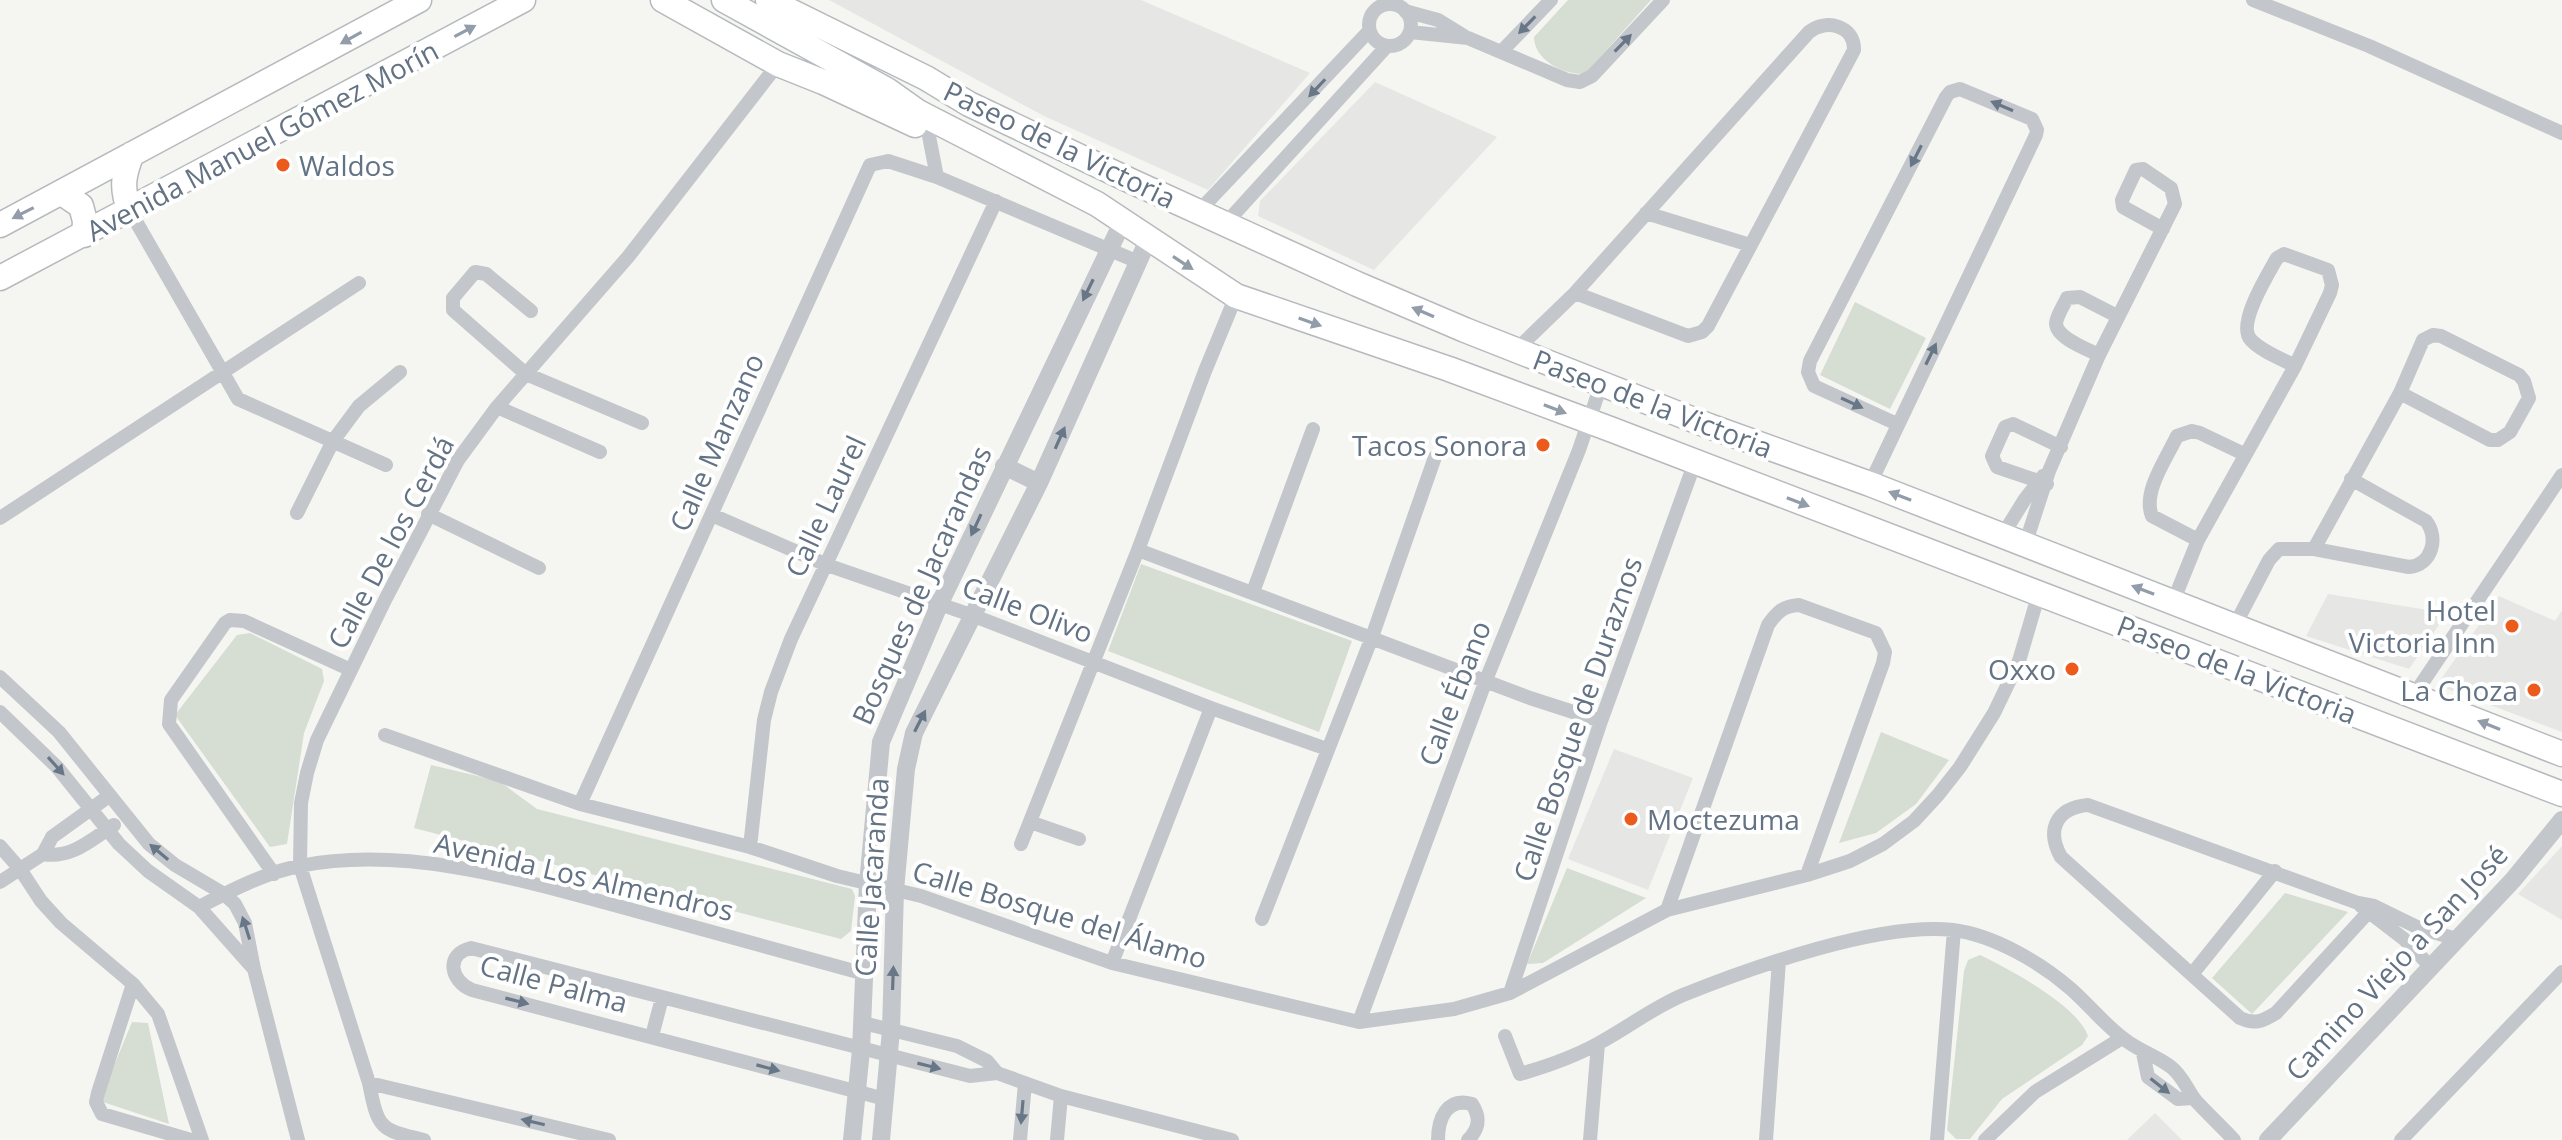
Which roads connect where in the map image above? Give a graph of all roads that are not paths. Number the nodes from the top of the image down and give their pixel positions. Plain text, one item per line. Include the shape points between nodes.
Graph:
1 (419, 0) edge
2 (663, 0) edge
3 (696, 0) edge
4 (724, 0) edge
5 (768, 0) edge
6 (1551, 0) edge
7 (1663, 0) edge
8 (2253, 0) edge
9 (522, 2) edge
10 (1396, 5) edge
11 (1372, 6) edge
12 (1369, 31) junction
13 (1410, 32) junction
14 (1468, 38) junction
15 (1387, 46) junction
16 (1502, 51) junction
17 (778, 64) junction
18 (887, 90) junction
19 (969, 104) junction
20 (928, 131) junction
21 (2562, 133) edge
22 (132, 154) junction
23 (937, 177) junction
24 (1070, 191) junction
25 (62, 193) junction
26 (996, 201) junction
27 (130, 211) junction
28 (1199, 211) junction
29 (1646, 213) junction
30 (1123, 221) junction
31 (1226, 223) junction
32 (0, 225) edge
33 (2163, 229) junction
34 (84, 235) junction
35 (1750, 245) junction
36 (1108, 249) junction
37 (1142, 250) junction
38 (0, 278) edge
39 (359, 283) dead end
40 (1575, 293) junction
41 (1236, 296) junction
42 (531, 311) dead end
43 (2117, 316) junction
44 (1465, 330) junction
45 (1515, 351) junction
46 (2099, 355) junction
47 (2295, 366) junction
48 (1449, 369) junction
49 (221, 372) junction
50 (400, 372) dead end
51 (526, 374) junction
52 (1601, 385) junction
53 (2400, 393) junction
54 (497, 407) junction
55 (1588, 422) junction
56 (642, 423) dead end
57 (1897, 424) junction
58 (1313, 429) dead end
59 (333, 441) junction
60 (2061, 447) junction
61 (600, 452) dead end
62 (2244, 454) junction
63 (1435, 457) dead end
64 (1695, 462) junction
65 (386, 465) dead end
66 (1004, 466) junction
67 (2562, 475) edge
68 (2045, 478) junction
69 (2351, 479) junction
70 (1039, 483) junction
71 (1870, 484) junction
72 (297, 513) dead end
73 (428, 514) junction
74 (712, 515) junction
75 (0, 518) edge
76 (2002, 536) junction
77 (2198, 540) junction
78 (2025, 545) junction
79 (2314, 549) junction
80 (1138, 550) junction
81 (827, 565) junction
82 (539, 568) dead end
83 (1253, 592) junction
84 (2039, 593) junction
85 (2173, 602) junction
86 (940, 603) junction
87 (974, 616) junction
88 (2235, 625) junction
89 (1372, 637) junction
90 (1092, 661) junction
91 (351, 670) junction
92 (0, 677) edge
93 (1486, 680) junction
94 (2414, 695) junction
95 (1211, 708) junction
96 (0, 712) edge
97 (1601, 721) junction
98 (385, 735) dead end
99 (1327, 749) junction
100 (2562, 754) edge
101 (2562, 794) edge
102 (109, 796) junction
103 (580, 804) junction
104 (90, 809) junction
105 (125, 817) junction
106 (2562, 820) edge
107 (1030, 822) junction
108 (107, 829) junction
109 (1079, 839) dead end
110 (1021, 844) dead end
111 (0, 846) edge
112 (750, 847) junction
113 (43, 854) junction
114 (300, 866) junction
115 (20, 869) junction
116 (2275, 871) junction
117 (274, 874) junction
118 (1807, 875) junction
119 (0, 882) edge
120 (868, 884) junction
121 (895, 890) junction
122 (224, 894) junction
123 (199, 907) junction
124 (2366, 907) junction
125 (1667, 910) junction
126 (1262, 919) dead end
127 (1954, 930) junction
128 (2456, 939) junction
129 (1779, 961) junction
130 (1112, 963) junction
131 (2430, 966) junction
132 (254, 969) junction
133 (2562, 972) edge
134 (2193, 973) junction
135 (865, 974) junction
136 (133, 984) junction
137 (1510, 993) junction
138 (662, 998) junction
139 (1359, 1022) junction
140 (863, 1023) junction
141 (891, 1030) junction
142 (652, 1036) junction
143 (1505, 1036) dead end
144 (2122, 1038) junction
145 (1598, 1044) junction
146 (861, 1050) junction
147 (2143, 1053) junction
148 (889, 1056) junction
149 (997, 1073) junction
150 (369, 1083) junction
151 (1025, 1083) junction
152 (857, 1092) junction
153 (1061, 1096) junction
154 (2193, 1098) junction
155 (885, 1099) junction
156 (1208, 1138) edge
157 (604, 1139) edge
158 (191, 1140) edge
159 (202, 1140) edge
160 (298, 1140) edge
161 (424, 1140) edge
162 (852, 1140) edge
163 (881, 1140) edge
164 (1020, 1140) edge
165 (1057, 1140) edge
166 (1232, 1140) edge
167 (1438, 1140) edge
168 (1468, 1140) edge
169 (1590, 1140) edge
170 (1766, 1140) edge
171 (1937, 1140) edge
172 (1985, 1140) edge
173 (2234, 1140) edge
174 (2268, 1140) edge
175 (2401, 1140) edge

1 -> 22 main road, Avenida Manuel Gómez Morín
2 - 17 main road
3 - 18 main road via 817,66
4 - 18 main road
5 - 19 main road, Paseo de la Victoria
6 -> 16 street
16 -> 7 street via 1580,82 1592,76
8 - 21 street
27 -> 9 main road, Avenida Manuel Gómez Morín
10 - 11 street
10 - 13 street via 1409,17
10 - 14 street
11 - 12 street
12 - 15 street
12 -> 28 street
13 - 14 street
13 - 15 street via 1401,43
14 - 16 street
15 - 31 street
17 - 20 main road
17 - 51 street, Calle De los Cerdá via 628,257
18 - 19 main road
18 - 24 main road, Paseo de la Victoria via 918,112
19 - 28 main road, Paseo de la Victoria
20 - 23 street
20 - 24 main road via 1025,184 1049,192
22 - 25 main road, Avenida Manuel Gómez Morín
22 - 27 main road via 123,187
23 - 26 street, Calle Manzano
23 - 74 street, Calle Manzano via 888,161 870,165
24 - 30 main road, Paseo de la Victoria
25 -> 32 main road, Avenida Manuel Gómez Morín
25 - 34 main road via 81,206
26 - 36 street, Calle Manzano
26 - 81 street, Calle Laurel
27 - 34 main road, Avenida Manuel Gómez Morín
27 - 49 street
28 - 31 main road, Paseo de la Victoria
29 - 35 street
29 - 35 street via 1809,32 1828,24 1850,33 1854,50
29 - 40 street
30 - 36 street, Bosques de Jacarandas
30 - 37 main road, Paseo de la Victoria
44 -> 31 main road, Paseo de la Victoria
33 - 33 street via 2175,204 2171,188 2143,169 2133,172 2123,207
33 - 43 street
34 - 38 main road, Avenida Manuel Gómez Morín
35 - 40 street via 1708,326 1696,335
36 - 37 street, Calle Manzano
36 -> 66 street, Bosques de Jacarandas
37 -> 41 main road, Paseo de la Victoria
70 -> 37 street, Calle Jacaranda
39 - 49 street
40 - 45 street
41 -> 48 main road, Paseo de la Victoria
41 - 80 street
42 - 51 street via 486,274 475,272 453,298 453,310
43 - 46 street
43 - 46 street via 2076,296 2067,298 2057,319 2060,334
44 - 45 main road, Paseo de la Victoria
44 - 48 main road
45 - 52 main road, Paseo de la Victoria
46 - 60 street
47 - 47 street via 2246,333 2247,317 2277,258 2284,254 2328,270 2332,285
47 - 62 street
48 -> 55 main road, Paseo de la Victoria
49 - 59 street via 238,399
49 - 75 street
50 - 59 street via 359,406
51 - 54 street, Calle De los Cerdá
51 - 56 street
52 - 55 street, Calle Ébano
52 - 71 main road, Paseo de la Victoria
53 - 53 street via 2423,340 2437,335 2519,375 2529,398 2510,432 2490,440
53 - 69 street
54 - 61 street
54 - 73 street, Calle De los Cerdá via 458,460
55 - 64 main road, Paseo de la Victoria
55 - 93 street, Calle Ébano
57 -> 57 street via 2037,130 2032,119 1960,89 1946,97 1810,361 1814,386
57 - 71 street
58 - 83 street
59 - 65 street
59 - 72 street
60 - 68 street
60 - 68 street via 2017,425 2005,427 1992,456 1994,464
62 - 77 street
62 - 77 street via 2200,433 2177,436 2149,498 2150,510 2152,516
63 - 89 street
64 -> 84 main road, Paseo de la Victoria
64 - 97 street, Calle Bosque de Duraznos
66 - 70 street
66 -> 86 street, Bosques de Jacarandas
67 - 94 street
68 - 76 street
68 - 78 street
69 - 79 street
69 - 79 street via 2426,521 2434,540 2428,557 2409,567
70 - 87 street, Calle Jacaranda
76 -> 71 main road, Paseo de la Victoria
73 - 82 street
73 - 91 street, Calle De los Cerdá
74 - 81 street, Calle Olivo
74 - 103 street, Calle Manzano
76 - 78 main road, Paseo de la Victoria
77 - 85 street
85 -> 78 main road, Paseo de la Victoria
79 - 88 street via 2279,549
80 - 83 street
80 - 90 street
81 - 86 street, Calle Olivo
81 - 112 street, Calle Laurel via 771,692
83 - 89 street
84 - 101 main road, Paseo de la Victoria
84 - 118 street, Calle Bosque del Álamo via 2019,661 1994,713 1938,795 1883,844
85 - 88 main road, Paseo de la Victoria
86 - 87 street, Calle Olivo
86 - 120 street, Bosques de Jacarandas via 881,742
87 - 90 street, Calle Olivo
121 -> 87 street, Calle Jacaranda via 909,750
88 - 94 main road, Paseo de la Victoria
89 - 93 street
89 - 99 street
90 - 95 street, Calle Olivo
90 - 107 street
91 - 114 street, Calle De los Cerdá via 307,773
91 - 117 street via 244,621 230,620 171,700 169,724
92 - 102 street via 59,732
93 - 97 street
93 - 139 street, Calle Ébano
100 -> 94 main road, Paseo de la Victoria
95 - 99 street, Calle Olivo
95 - 130 street
96 -> 104 street via 57,767
97 - 137 street, Calle Bosque de Duraznos
98 - 103 street, Calle Bosque del Álamo
99 - 126 street
102 - 104 street
102 - 105 street
103 - 112 street, Calle Bosque del Álamo
104 - 108 street
104 - 113 street via 52,837
105 - 108 street
122 -> 105 street via 175,865
106 - 128 street, Camino Viejo a San José
107 - 109 street
107 - 110 street
108 - 113 street via 72,853
108 - 123 street via 148,871
111 - 115 street
112 - 120 street, Calle Bosque del Álamo
113 - 115 street
114 - 117 street, Avenida Los Almendros
114 - 135 street, Avenida Los Almendros via 364,859 455,868
114 - 150 street, Calle De los Cerdá
115 - 119 street
115 - 136 street via 61,923
116 - 124 street
116 - 134 street
116 - 134 street via 2088,805 2060,817 2053,837 2061,857
117 - 122 street, Avenida Los Almendros
118 - 125 street, Calle Bosque del Álamo
118 - 125 street via 1885,652 1876,633 1799,605 1777,612 1768,625
120 - 121 street, Calle Bosque del Álamo
120 - 135 street, Bosques de Jacarandas
121 - 130 street, Calle Bosque del Álamo
141 -> 121 street, Calle Jacaranda
122 - 123 street, Avenida Los Almendros
132 -> 122 street via 245,923
123 - 132 street
124 - 128 street
124 - 131 street
124 - 134 street via 2276,1013 2256,1023 2240,1018
125 - 137 street, Calle Bosque del Álamo
127 - 129 street via 1857,940
127 - 144 street via 2032,960
127 - 171 street
128 - 131 street, Camino Viejo a San José
129 - 145 street via 1680,996
129 - 170 street
130 - 139 street, Calle Bosque del Álamo
131 - 174 street, Camino Viejo a San José
132 - 160 street
133 - 175 street
135 - 140 street, Bosques de Jacarandas
136 - 158 street via 98,1093 98,1109
136 - 159 street via 158,1014
137 - 139 street, Calle Bosque del Álamo via 1454,1009
138 - 142 street
138 -> 142 street, Calle Palma via 471,948 460,952 454,968 458,982 472,990
138 - 146 street, Calle Palma
140 - 141 street
140 - 146 street, Bosques de Jacarandas
141 - 148 street, Calle Jacaranda
141 - 149 street via 957,1046 987,1061
142 -> 152 street, Calle Palma
143 - 145 street via 1520,1074 1560,1063
144 - 147 street
144 - 172 street via 2035,1092
145 - 169 street
146 - 148 street, Calle Palma
146 - 152 street, Bosques de Jacarandas
147 - 154 street via 2172,1068
147 -> 154 street via 2148,1077 2178,1099
148 -> 149 street, Calle Palma via 970,1076
148 - 155 street, Calle Jacaranda
149 - 151 street
157 -> 150 street
150 - 161 street, Calle De los Cerdá via 383,1126
151 - 153 street
151 -> 164 street
152 - 155 street, Calle Palma
152 - 162 street, Bosques de Jacarandas
153 - 156 street
153 - 165 street
154 - 173 street
155 - 163 street, Calle Jacaranda
156 - 166 street
167 - 168 street via 1444,1112 1460,1102 1472,1104 1478,1120

